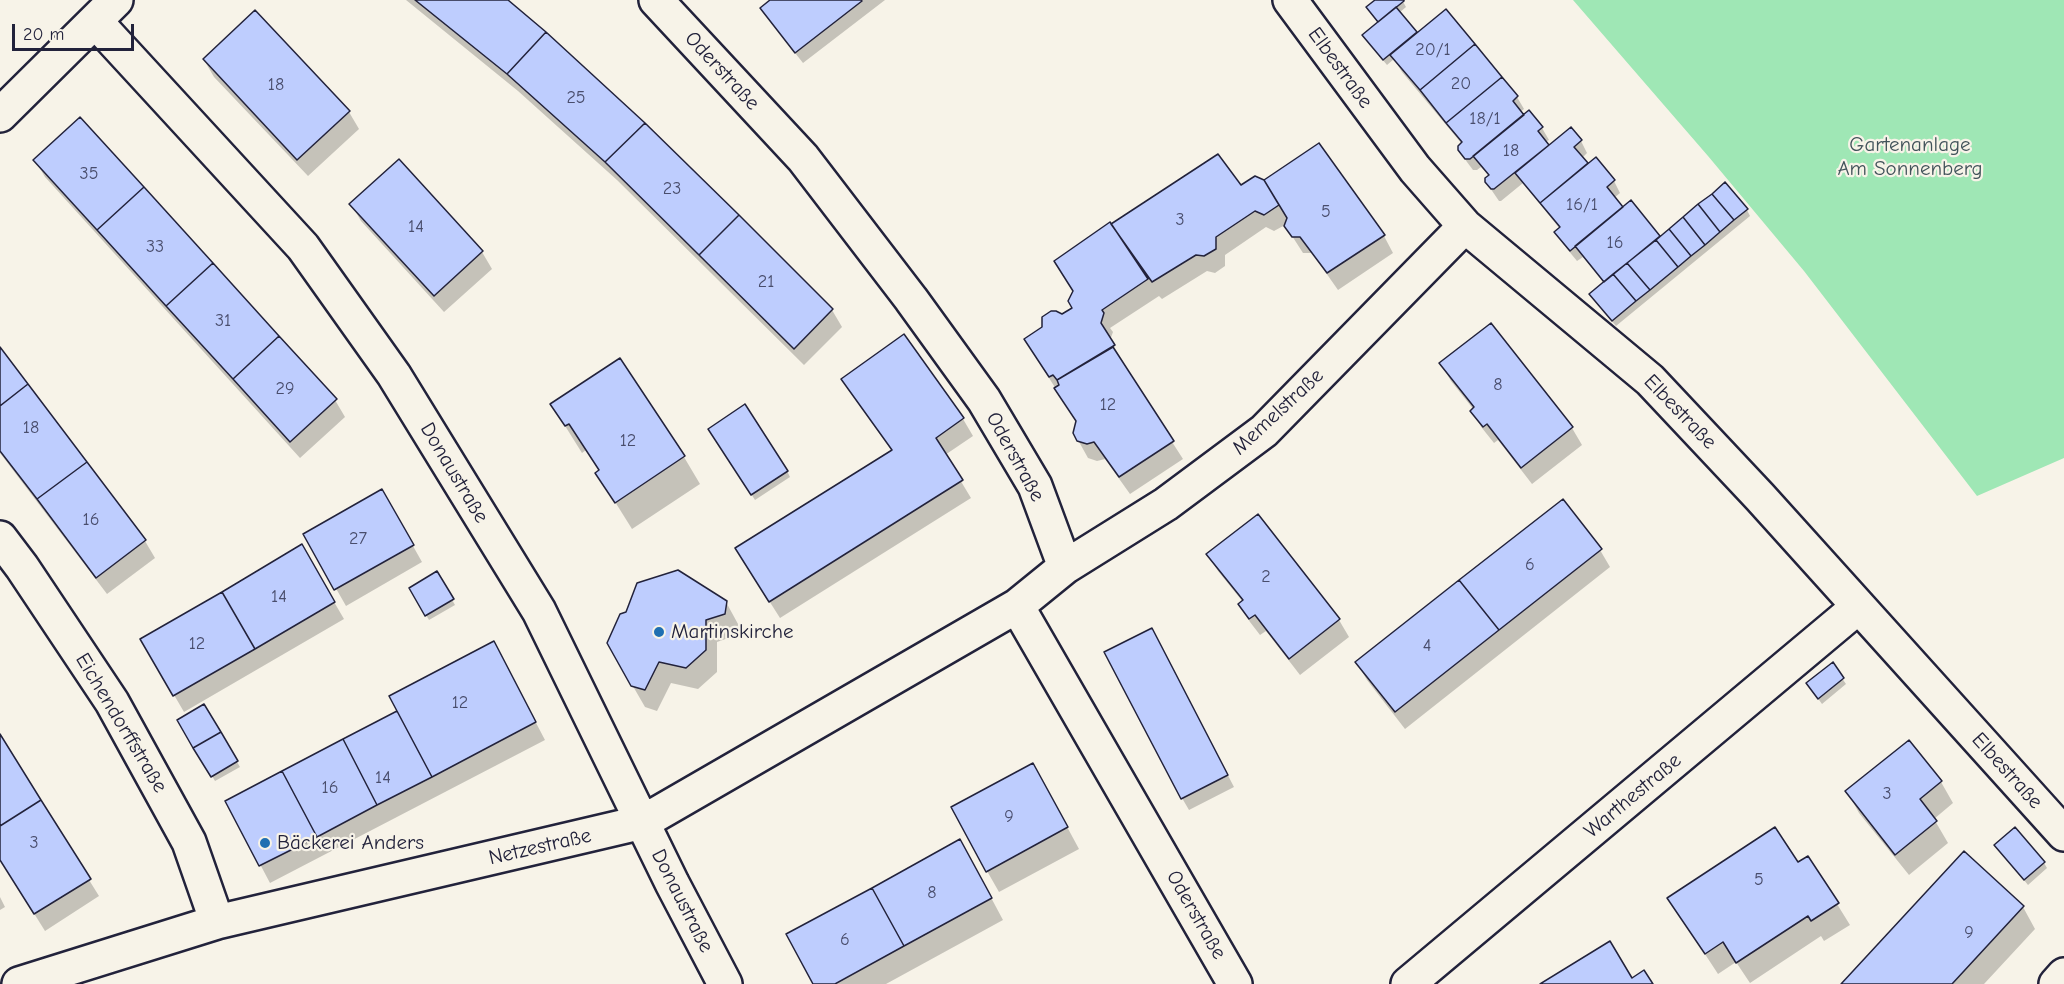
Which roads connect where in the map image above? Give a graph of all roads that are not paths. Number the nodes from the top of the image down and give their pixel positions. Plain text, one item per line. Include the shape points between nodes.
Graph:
1 (656, 0) edge
2 (1290, 0) edge
3 (105, 11) edge
4 (0, 115) edge
5 (1465, 226) junction
6 (0, 538) edge
7 (1065, 567) junction
8 (1017, 606) junction
9 (1858, 607) junction
10 (643, 822) junction
11 (2064, 834) edge
12 (217, 922) junction
13 (2064, 975) edge
14 (1413, 980) edge
15 (19, 984) edge
16 (725, 984) edge
17 (1235, 984) edge
18 (2056, 984) edge

1 - 7 street, Oderstraße via 803,158 964,372 1035,486
2 - 5 street, Elbestraße via 1415,169
3 - 4 street
3 - 10 street, Donaustraße via 303,247 394,375 539,611
5 - 7 street, Memelstraße via 1264,431 1166,504
5 - 9 street, Elbestraße via 1650,380
6 - 12 street, Eichendorffstraße via 112,702 189,842
7 - 8 street
8 - 10 street, Netzestraße
8 - 17 street, Oderstraße
9 - 11 street, Elbestraße
9 - 14 street, Warthestraße
10 - 12 street, Netzestraße
10 - 16 street, Donaustraße
12 - 15 street, Netzestraße
13 - 18 street

